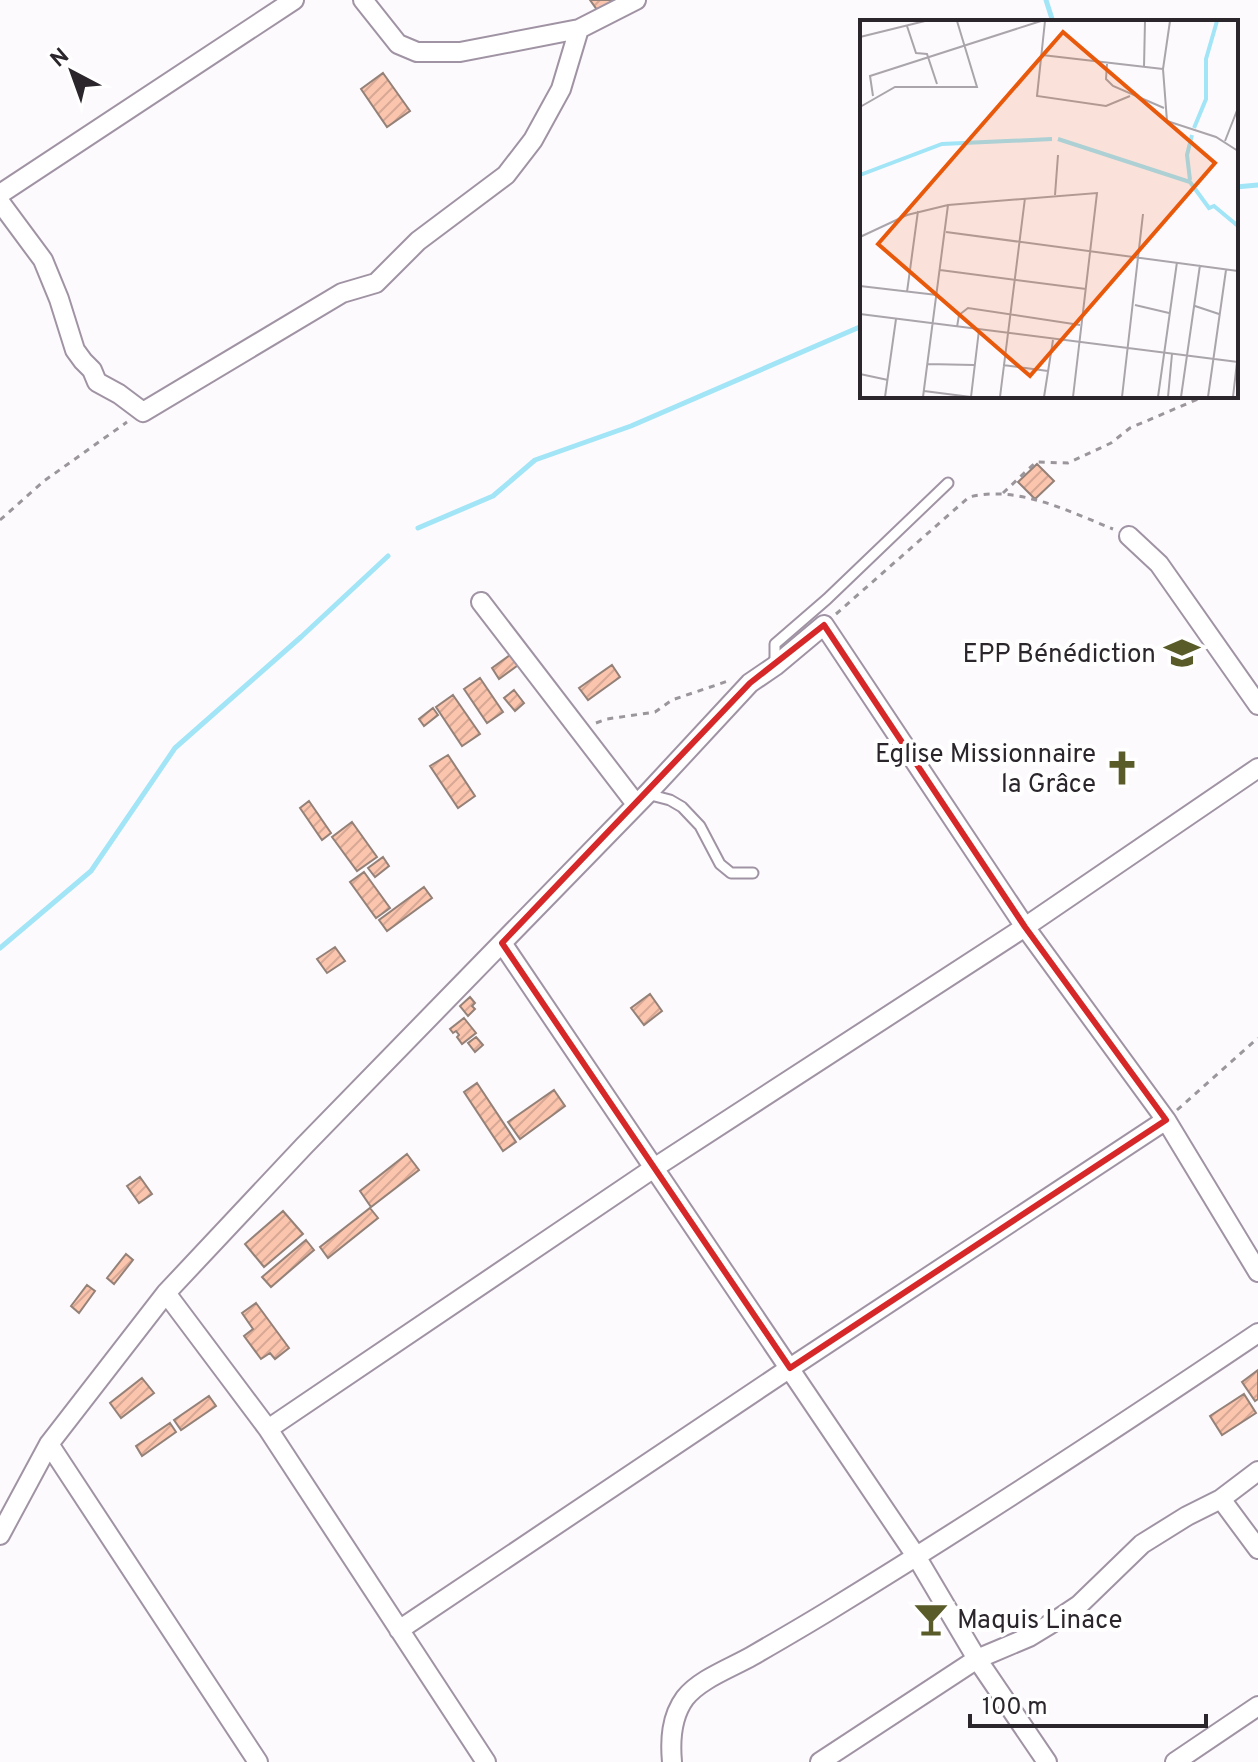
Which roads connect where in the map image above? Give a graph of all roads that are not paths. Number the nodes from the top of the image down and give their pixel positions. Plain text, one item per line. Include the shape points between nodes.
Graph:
1 (294, 0) edge
2 (363, 0) edge
3 (636, 0) edge
4 (579, 29) junction
5 (0, 194) edge
6 (0, 202) edge
7 (948, 483) dead end
8 (1129, 536) road end
9 (481, 602) dead end
10 (775, 666) junction
11 (1258, 705) edge
12 (1258, 768) edge
13 (641, 799) junction
14 (753, 873) dead end
15 (1025, 927) junction
16 (502, 943) junction
17 (1166, 1120) junction
18 (654, 1168) junction
19 (1258, 1272) edge
20 (166, 1293) junction
21 (1258, 1333) edge
22 (790, 1368) junction
23 (268, 1429) junction
24 (49, 1444) junction
25 (1258, 1471) edge
26 (1221, 1499) junction
27 (2, 1530) edge
28 (1258, 1549) edge
29 (916, 1556) junction
30 (399, 1630) junction
31 (977, 1659) junction
32 (1258, 1706) edge
33 (826, 1760) edge
34 (258, 1762) edge
35 (486, 1762) edge
36 (672, 1762) edge
37 (1047, 1762) edge
38 (1175, 1762) edge

1 - 5 street
2 - 4 street via 398,44 417,52 460,52
3 - 4 street
4 - 6 street via 561,89 506,175 418,241 376,283 342,293 143,412 97,382 75,350 43,260
7 - 10 lane via 775,644
8 - 11 street via 1159,564
9 - 13 street via 578,730
10 - 13 street via 750,683
10 - 15 street via 824,625
12 - 15 street
13 - 14 lane via 670,800 682,807 700,826 720,864 731,873
13 - 16 street
15 - 17 street
15 - 18 street
16 - 18 street
16 - 20 street
17 - 19 street
17 - 22 street
18 - 22 street
18 - 23 street
20 - 23 street
20 - 24 street
21 - 29 street
22 - 29 street
22 - 30 street
23 - 30 street
24 - 27 street
24 - 34 street
25 - 26 street
26 - 28 street
26 - 31 street via 1142,1544 1079,1605 1052,1623
29 - 31 street
29 - 36 street via 686,1696 672,1730
30 - 35 street
31 - 33 street
31 - 37 street
32 - 38 street

